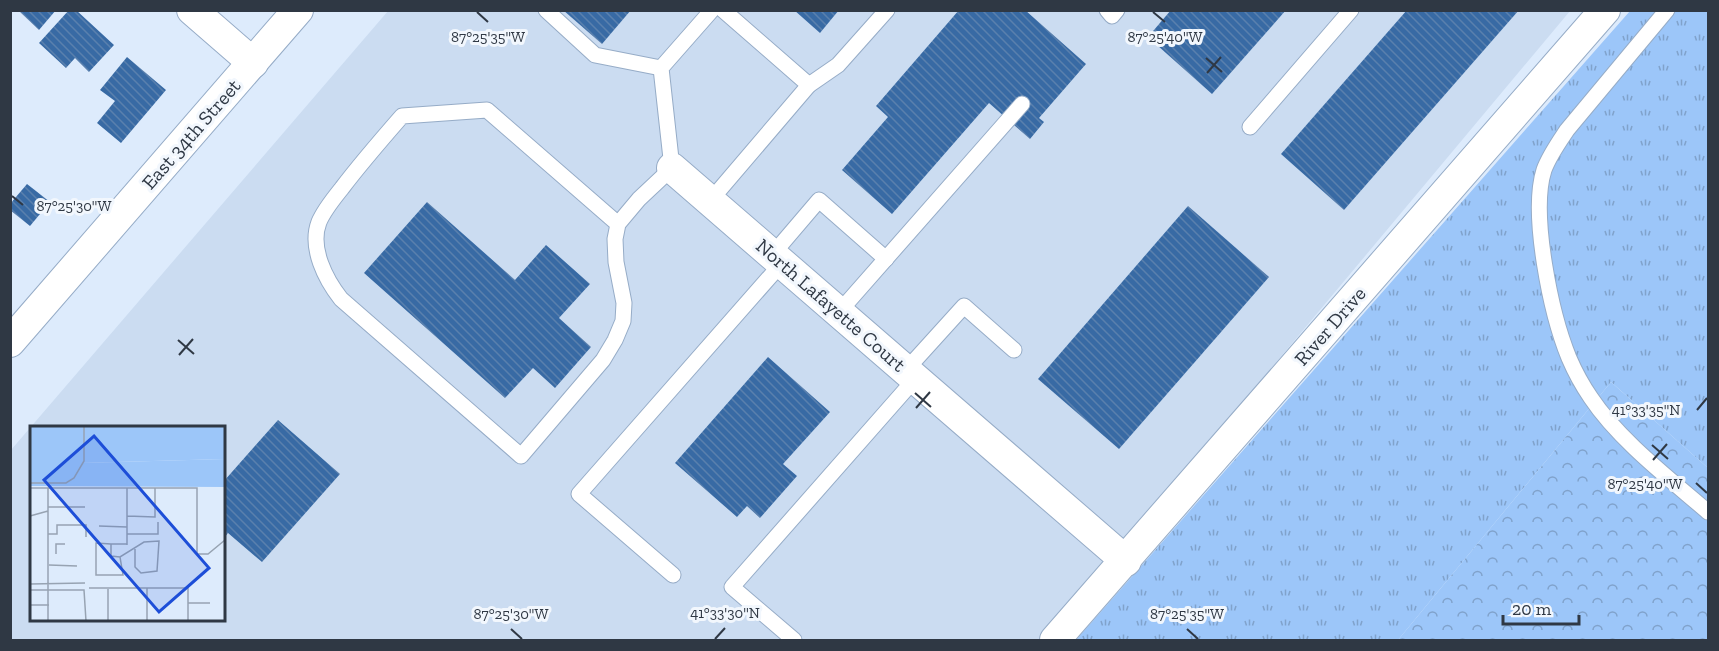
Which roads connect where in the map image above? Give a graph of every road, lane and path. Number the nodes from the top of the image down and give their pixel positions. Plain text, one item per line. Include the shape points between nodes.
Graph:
1 (192, 10) edge
2 (298, 10) edge
3 (546, 10) edge
4 (712, 10) edge
5 (723, 10) edge
6 (887, 10) edge
7 (1107, 10) edge
8 (1117, 10) edge
9 (1351, 10) edge
10 (1605, 10) edge
11 (1667, 10) edge
12 (253, 63) junction
13 (661, 68) junction
14 (809, 85) junction
15 (1022, 104) dead end
16 (1250, 127) dead end
17 (672, 168) junction
18 (710, 201) junction
19 (618, 224) junction
20 (777, 259) junction
21 (886, 259) junction
22 (839, 312) junction
23 (10, 342) edge
24 (1014, 351) dead end
25 (911, 374) junction
26 (1708, 512) edge
27 (1126, 561) junction
28 (673, 574) dead end
29 (794, 640) edge
30 (1055, 640) edge

1 - 12 street
2 - 12 street, East 34th Street
3 - 13 lane via 595,55
4 - 13 lane
5 - 14 lane
6 - 14 lane via 838,65
7 - 8 lane via 1112,16
9 - 16 lane
10 - 27 street, River Drive
11 - 26 lane via 1556,147 1544,168 1540,230 1554,306 1579,379 1617,429
12 - 23 street, East 34th Street
13 - 17 lane
14 - 18 lane
15 - 21 lane
17 - 18 street, North Lafayette Court
17 - 19 lane
18 - 20 street, North Lafayette Court
19 - 19 lane via 615,251 624,303 623,321 603,360 521,456 341,299 330,285 316,245 319,223 331,202 402,116 487,110
20 - 21 lane via 819,200
20 - 22 street, North Lafayette Court
20 - 28 lane via 579,494
21 - 22 lane
22 - 25 street, North Lafayette Court
24 - 25 lane via 964,306
25 - 27 street, North Lafayette Court
25 - 29 lane via 732,587
27 - 30 street, River Drive

